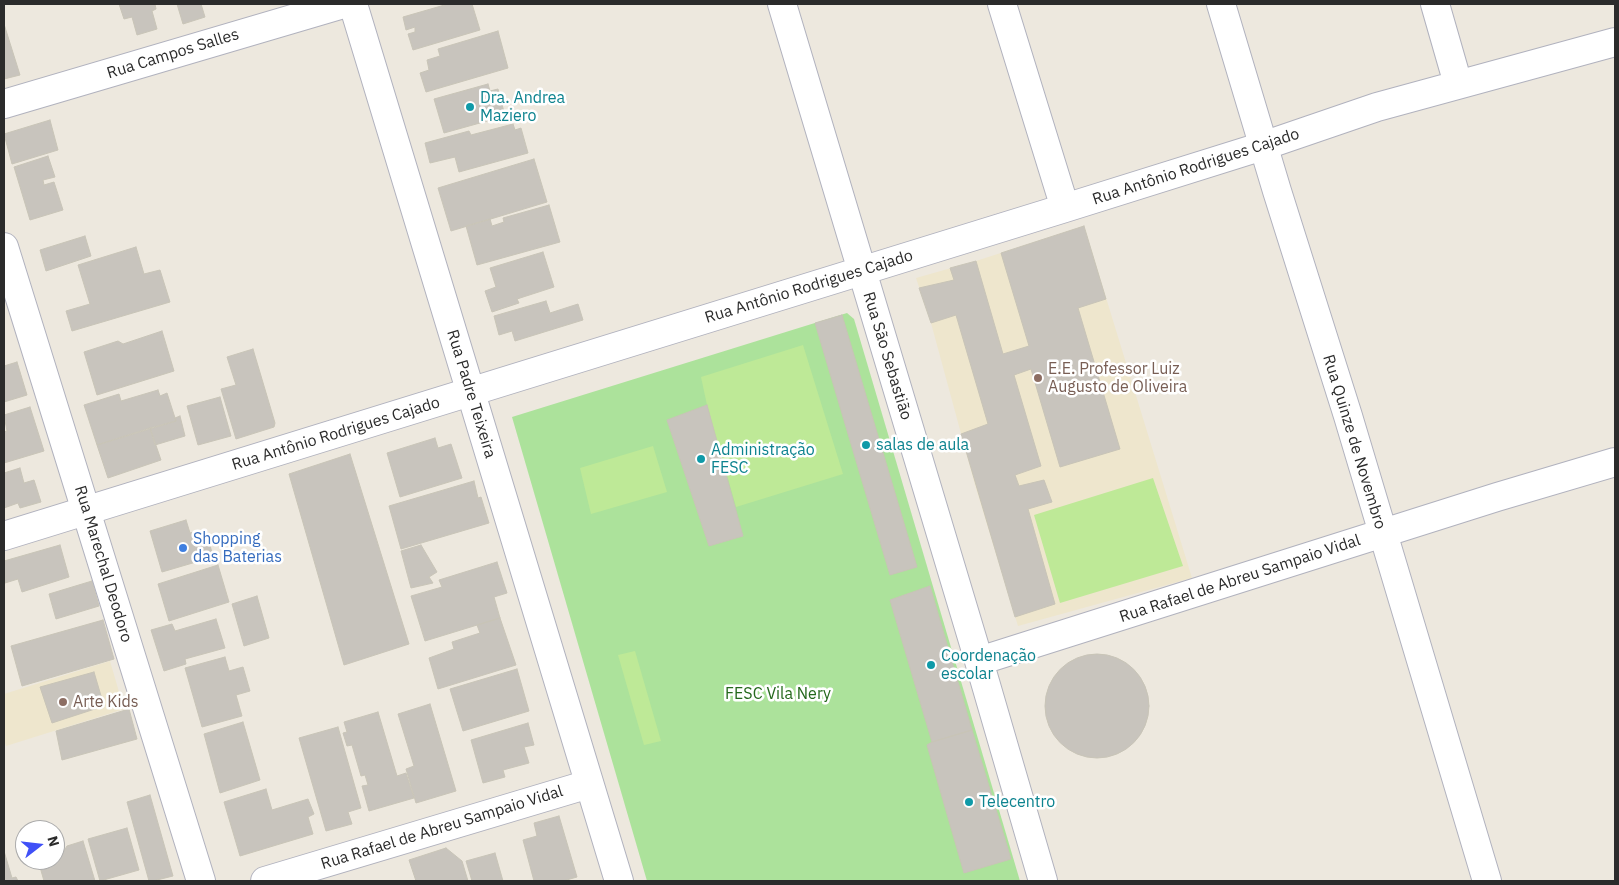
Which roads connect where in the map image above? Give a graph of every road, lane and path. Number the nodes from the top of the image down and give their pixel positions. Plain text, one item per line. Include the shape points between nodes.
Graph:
1 (343, 4) edge
2 (353, 4) edge
3 (782, 4) edge
4 (1002, 4) edge
5 (1220, 4) edge
6 (1435, 4) edge
7 (1615, 42) edge
8 (1458, 84) junction
9 (4, 104) edge
10 (1263, 146) junction
11 (1065, 208) junction
12 (4, 247) edge
13 (862, 272) junction
14 (471, 392) junction
15 (1615, 462) edge
16 (86, 510) junction
17 (1382, 534) junction
18 (4, 536) edge
19 (979, 661) junction
20 (589, 784) junction
21 (200, 881) edge
22 (265, 881) edge
23 (619, 881) edge
24 (1043, 881) edge
25 (1487, 881) edge

1 - 9 street, Rua Campos Salles
2 - 14 street, Rua Padre Teixeira
3 - 13 street, Rua São Sebastião
4 - 11 street
5 - 10 street, Rua Quinze de Novembro
6 - 8 street
7 - 8 street, Rua Antônio Rodrigues Cajado
8 - 10 street, Rua Antônio Rodrigues Cajado
10 - 11 street, Rua Antônio Rodrigues Cajado
10 - 17 street, Rua Quinze de Novembro
11 - 13 street, Rua Antônio Rodrigues Cajado
12 - 16 street, Rua Marechal Deodoro
13 - 14 street, Rua Antônio Rodrigues Cajado
13 - 19 street, Rua São Sebastião
14 - 16 street, Rua Antônio Rodrigues Cajado
14 - 20 street, Rua Padre Teixeira
15 - 17 street, Rua Rafael de Abreu Sampaio Vidal
16 - 18 street, Rua Antônio Rodrigues Cajado
16 - 21 street, Rua Marechal Deodoro
17 - 19 street, Rua Rafael de Abreu Sampaio Vidal
17 - 25 street, Rua Quinze de Novembro
19 - 24 street, Rua São Sebastião
20 - 22 street, Rua Rafael de Abreu Sampaio Vidal
20 - 23 street, Rua Padre Teixeira

